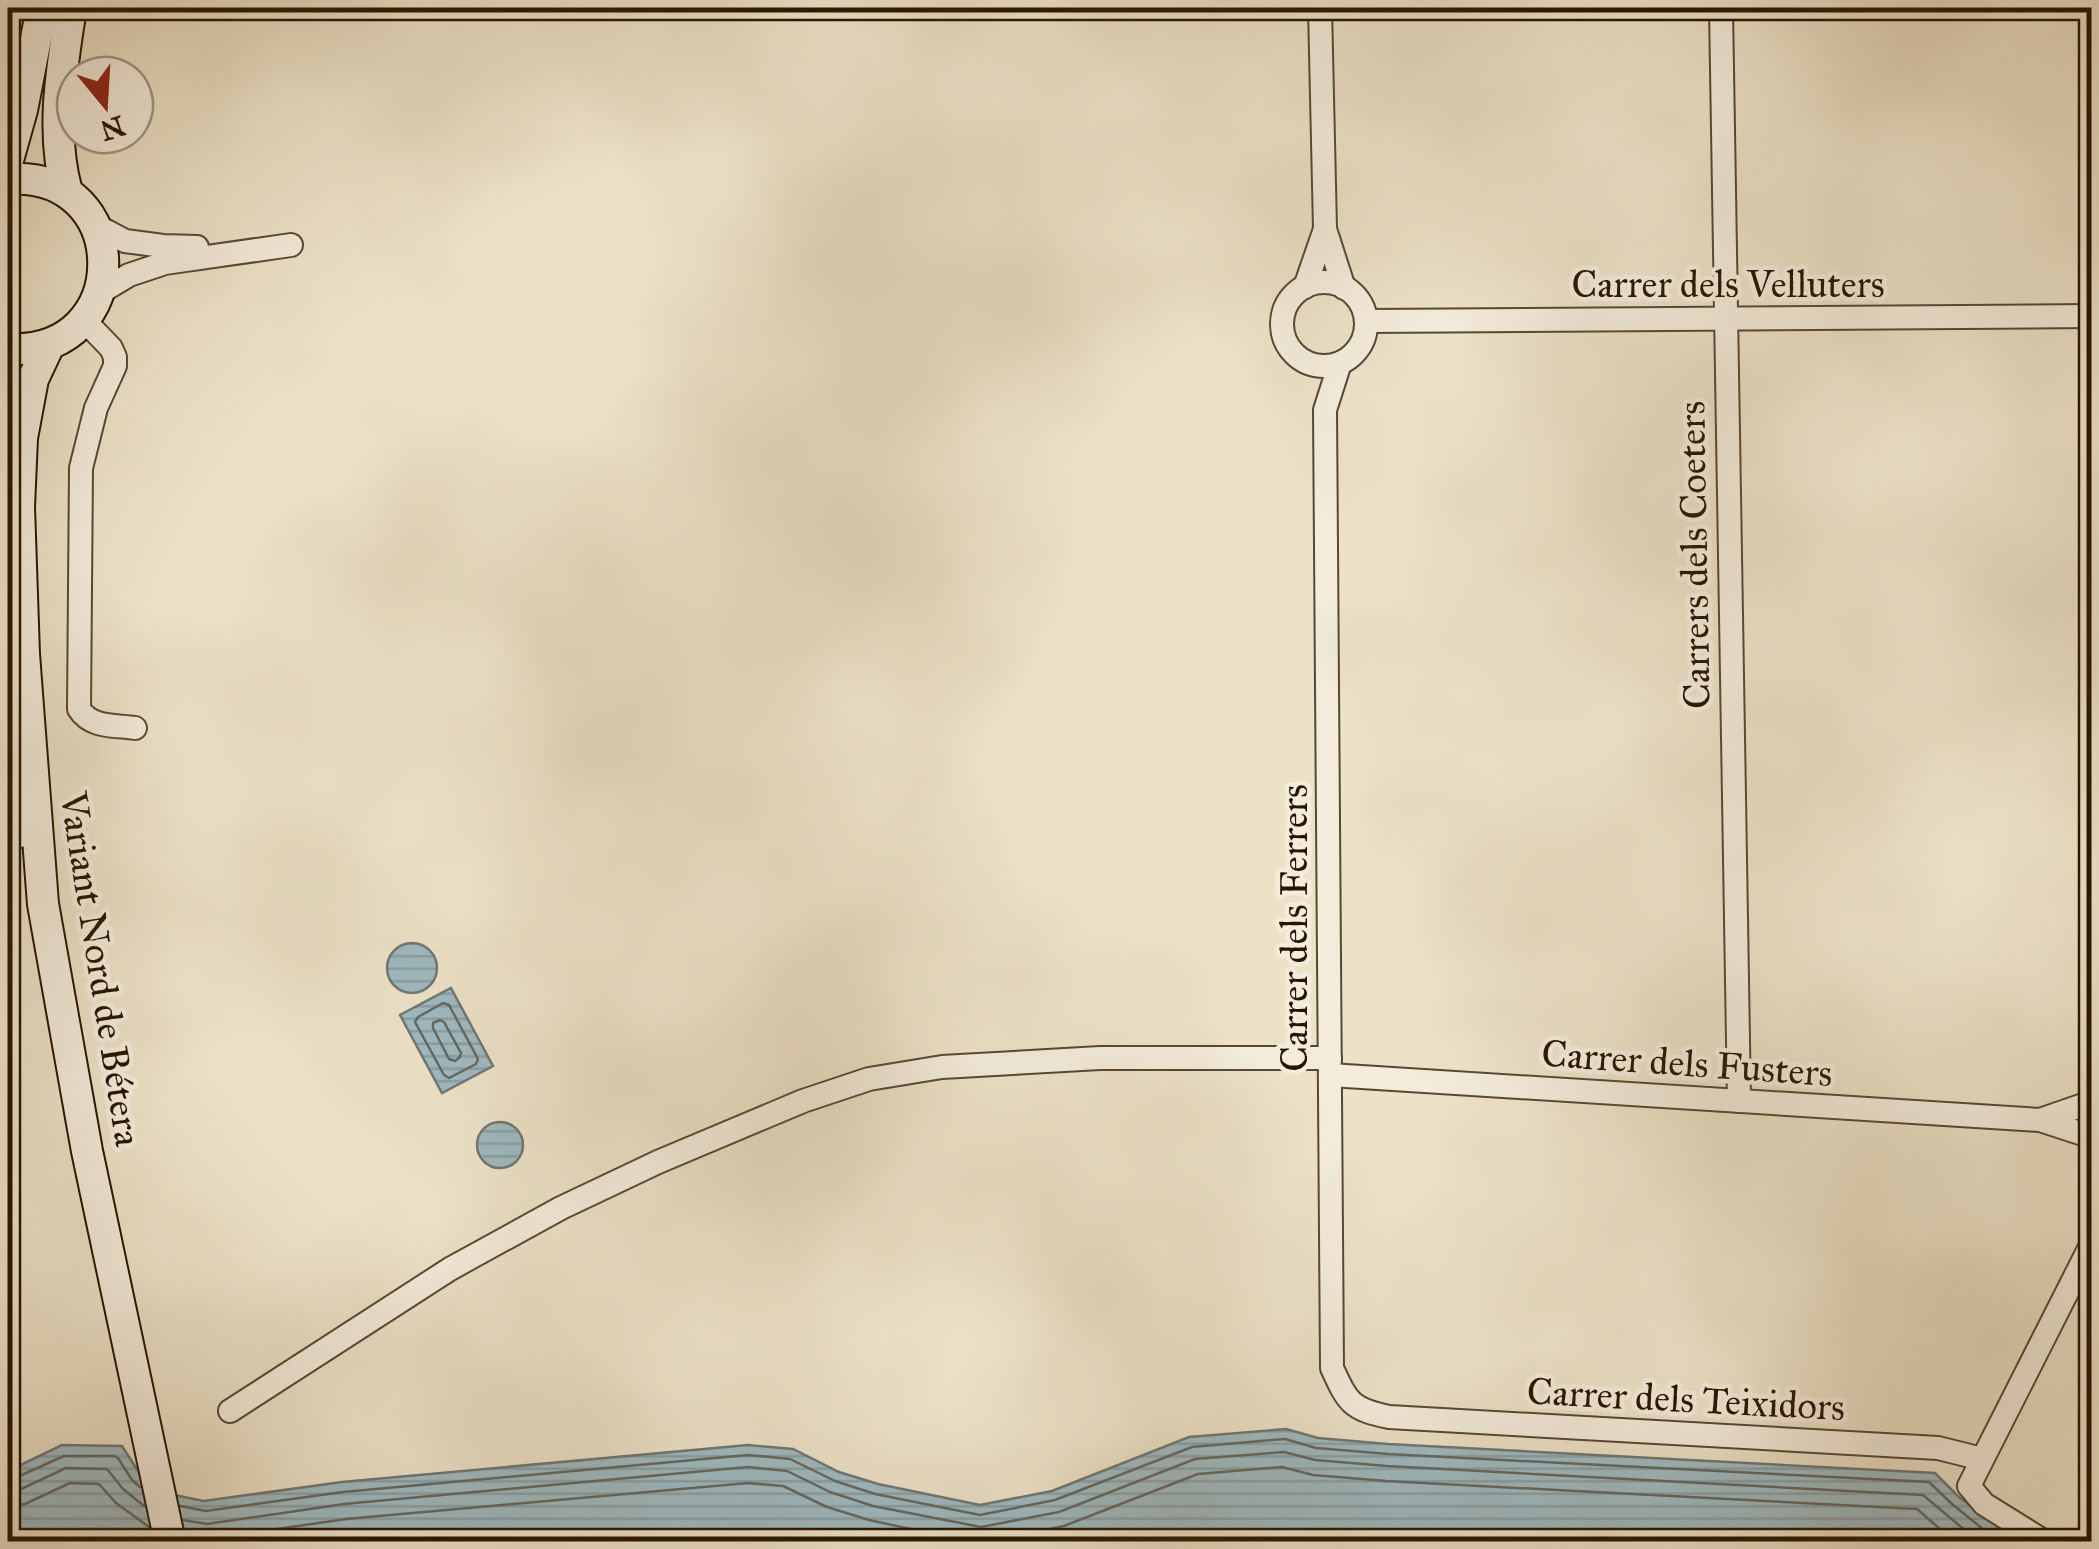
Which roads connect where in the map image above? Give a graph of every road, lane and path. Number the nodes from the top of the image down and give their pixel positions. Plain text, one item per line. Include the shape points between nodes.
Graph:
1 (42, 8) edge
2 (70, 8) edge
3 (1320, 8) edge
4 (1721, 8) edge
5 (8, 160) edge
6 (8, 179) edge
7 (66, 192) junction
8 (95, 226) junction
9 (1325, 229) junction
10 (1305, 287) junction
11 (1344, 288) junction
12 (92, 306) junction
13 (2092, 316) edge
14 (1725, 320) junction
15 (1366, 322) junction
16 (49, 344) junction
17 (8, 349) edge
18 (1302, 360) junction
19 (1340, 363) junction
20 (1326, 410) junction
21 (135, 728) dead end
22 (8, 742) edge
23 (1330, 1066) junction
24 (1739, 1101) junction
25 (2092, 1102) edge
26 (2040, 1120) junction
27 (2092, 1137) edge
28 (2092, 1243) edge
29 (121, 1359) junction
30 (230, 1410) dead end
31 (1386, 1417) joint
32 (1982, 1459) junction
33 (154, 1542) edge
34 (170, 1542) edge
35 (2045, 1542) edge

1 - 5 main road
2 - 7 main road via 58,94
3 - 9 street
4 - 14 street, Carrers dels Coeters
6 - 7 main road via 46,182
7 - 8 main road
8 - 12 main road via 104,277
8 - 12 street via 163,246 291,244 165,263 129,275
9 - 10 street
9 - 11 street
10 - 11 street
10 - 18 street via 1282,317 1285,342
11 - 15 street
12 - 16 main road via 68,334
12 - 21 street via 115,366 81,468 79,709 93,723
13 - 14 street, Carrer dels Velluters
14 - 15 street, Carrer dels Velluters
14 - 24 street, Carrers dels Coeters
15 - 19 street via 1360,346
16 - 17 main road
16 - 29 main road, Variant Nord de Bétera via 33,380 22,438 19,507 33,796 42,904
18 - 19 street
18 - 20 street, Carrer dels Ferrers
19 - 20 street, Carrer dels Ferrers
20 - 23 street, Carrer dels Ferrers
22 - 29 main road, Variant Nord de Bétera via 24,904 81,1220
23 - 24 street, Carrer dels Fusters
23 - 30 street, Carrer dels Fusters via 1100,1058 942,1067 853,1084 561,1208
23 - 31 street, Carrer dels Ferrers via 1332,1368 1357,1408
24 - 26 street, Carrer dels Fusters
25 - 26 street, Carrer dels Fusters
26 - 27 street, Carrer dels Fusters
28 - 32 street
29 - 33 main road, Variant Nord de Bétera
29 - 34 main road, Variant Nord de Bétera
31 - 32 street, Carrer dels Teixidors via 1938,1448
32 - 35 street via 1969,1486 1984,1504

